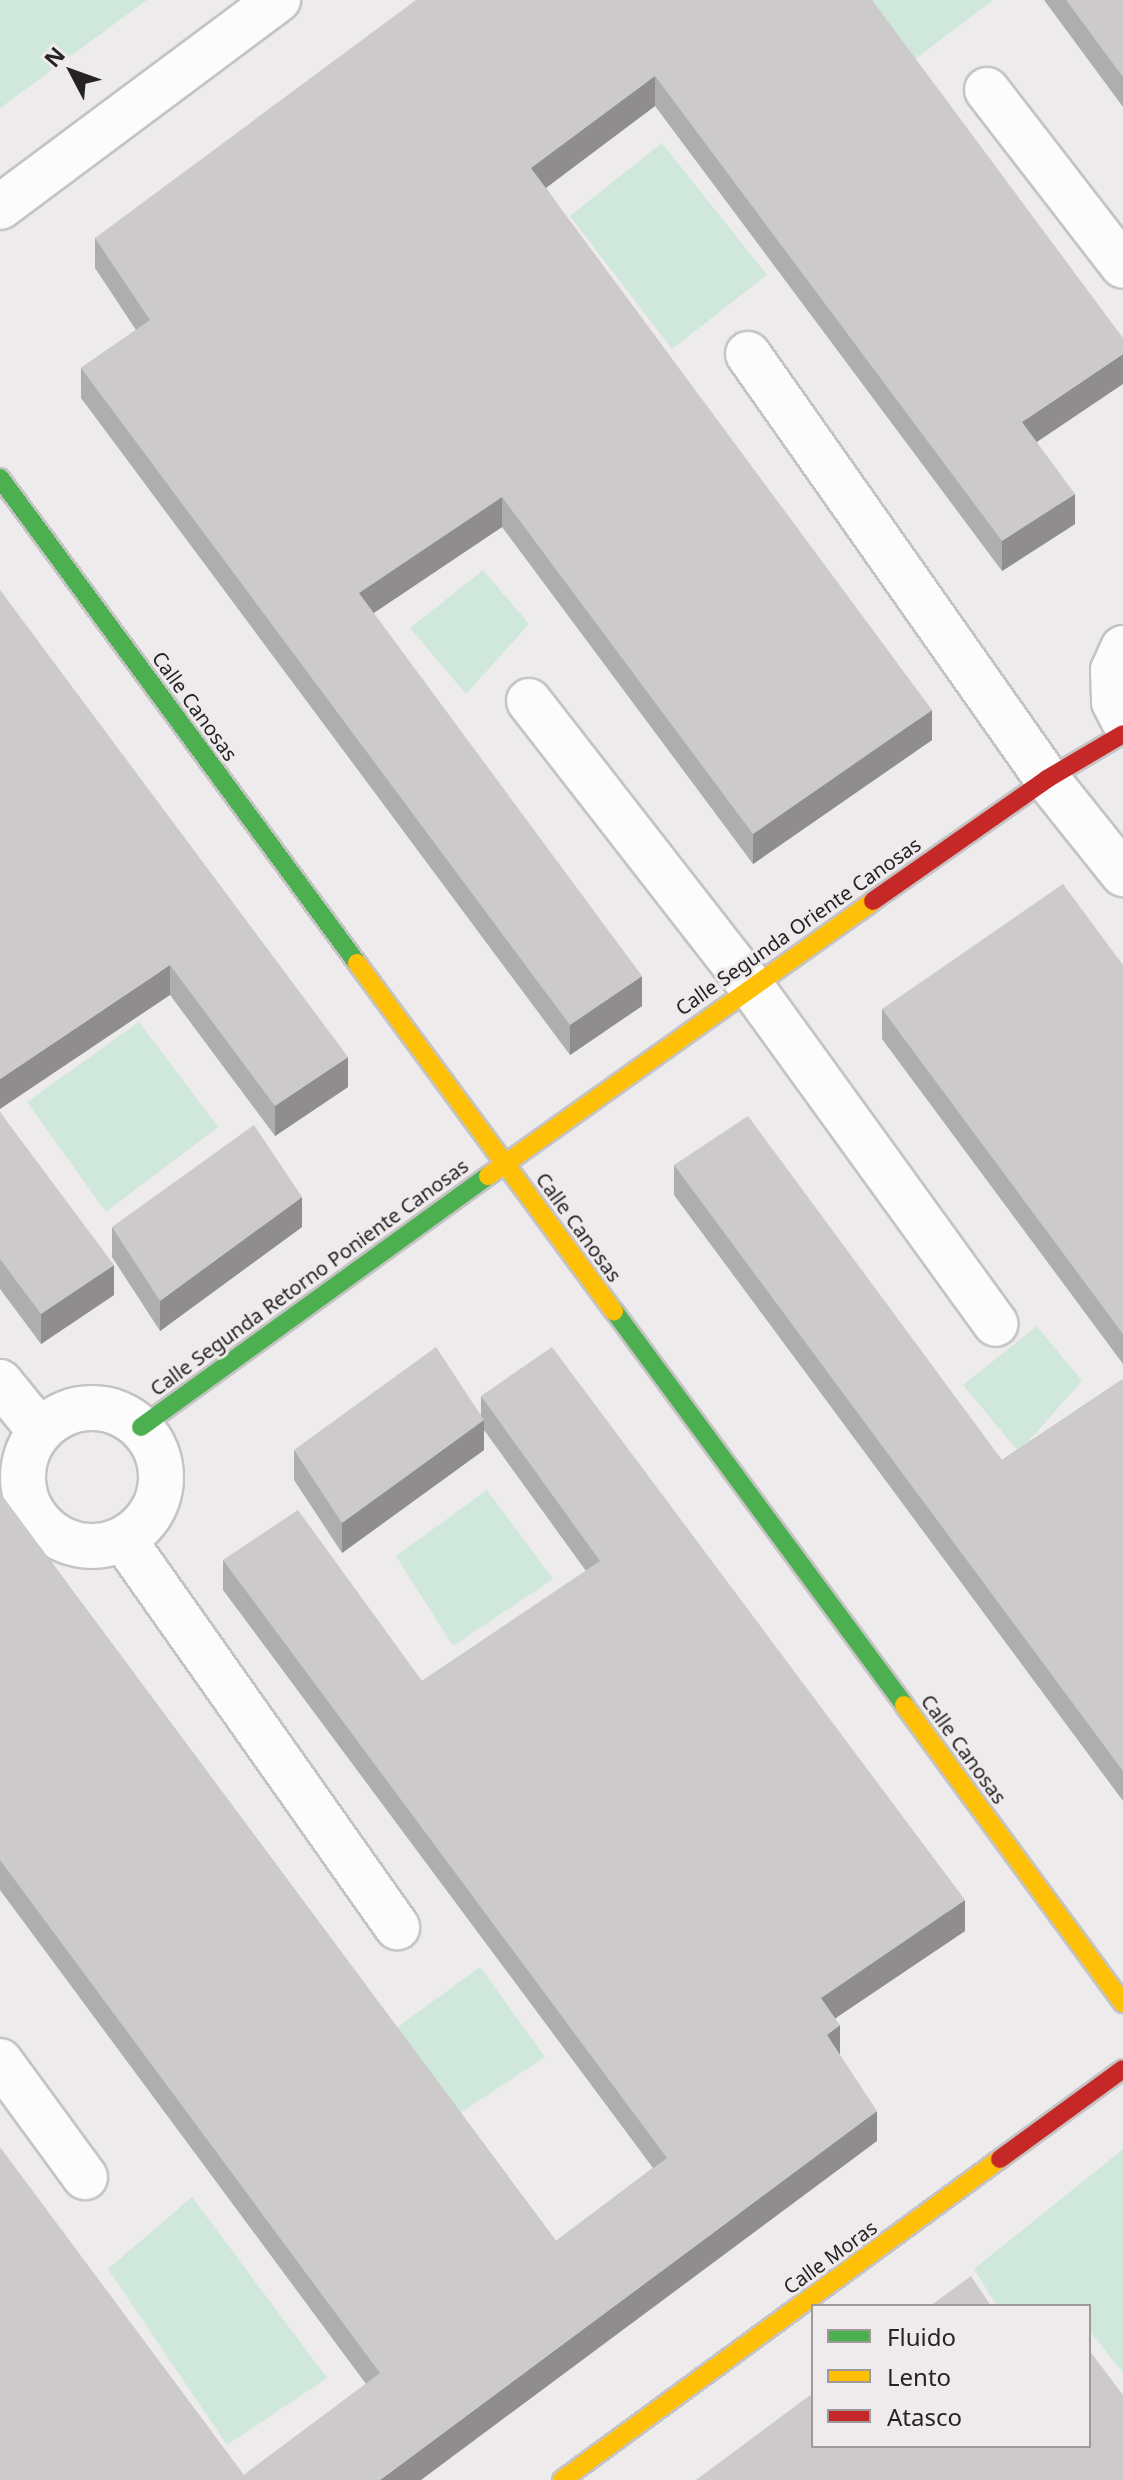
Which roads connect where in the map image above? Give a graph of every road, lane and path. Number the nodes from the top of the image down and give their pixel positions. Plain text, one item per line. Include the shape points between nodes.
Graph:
1 (278, 0) edge
2 (987, 90) dead end
3 (0, 207) edge
4 (1123, 266) edge
5 (748, 354) dead end
6 (0, 478) edge
7 (1123, 648) edge
8 (529, 701) dead end
9 (1123, 720) edge
10 (1123, 734) edge
11 (1047, 779) junction
12 (1123, 874) edge
13 (751, 986) junction
14 (504, 1162) junction
15 (996, 1324) dead end
16 (0, 1382) edge
17 (141, 1427) junction
18 (40, 1431) junction
19 (124, 1540) junction
20 (397, 1927) dead end
21 (1123, 2003) edge
22 (0, 2061) edge
23 (1123, 2069) edge
24 (85, 2177) dead end
25 (562, 2480) edge

1 - 3 street
2 - 4 street
5 - 11 street
6 - 14 street, Calle Canosas
7 - 9 street via 1113,670 1114,702
8 - 13 street
10 - 11 street, Calle Segunda Oriente Canosas
11 - 12 street
11 - 13 street, Calle Segunda Oriente Canosas
13 - 14 street, Calle Segunda Oriente Canosas
13 - 15 street
14 - 17 street, Calle Segunda Retorno Poniente Canosas
14 - 21 street, Calle Canosas
16 - 18 street
17 - 18 street via 117,1412 90,1407 62,1414
17 - 19 street via 158,1454 162,1487 149,1518
18 - 19 street via 24,1459 23,1491 37,1520 62,1541 93,1548
19 - 20 street
22 - 24 street
23 - 25 street, Calle Moras

